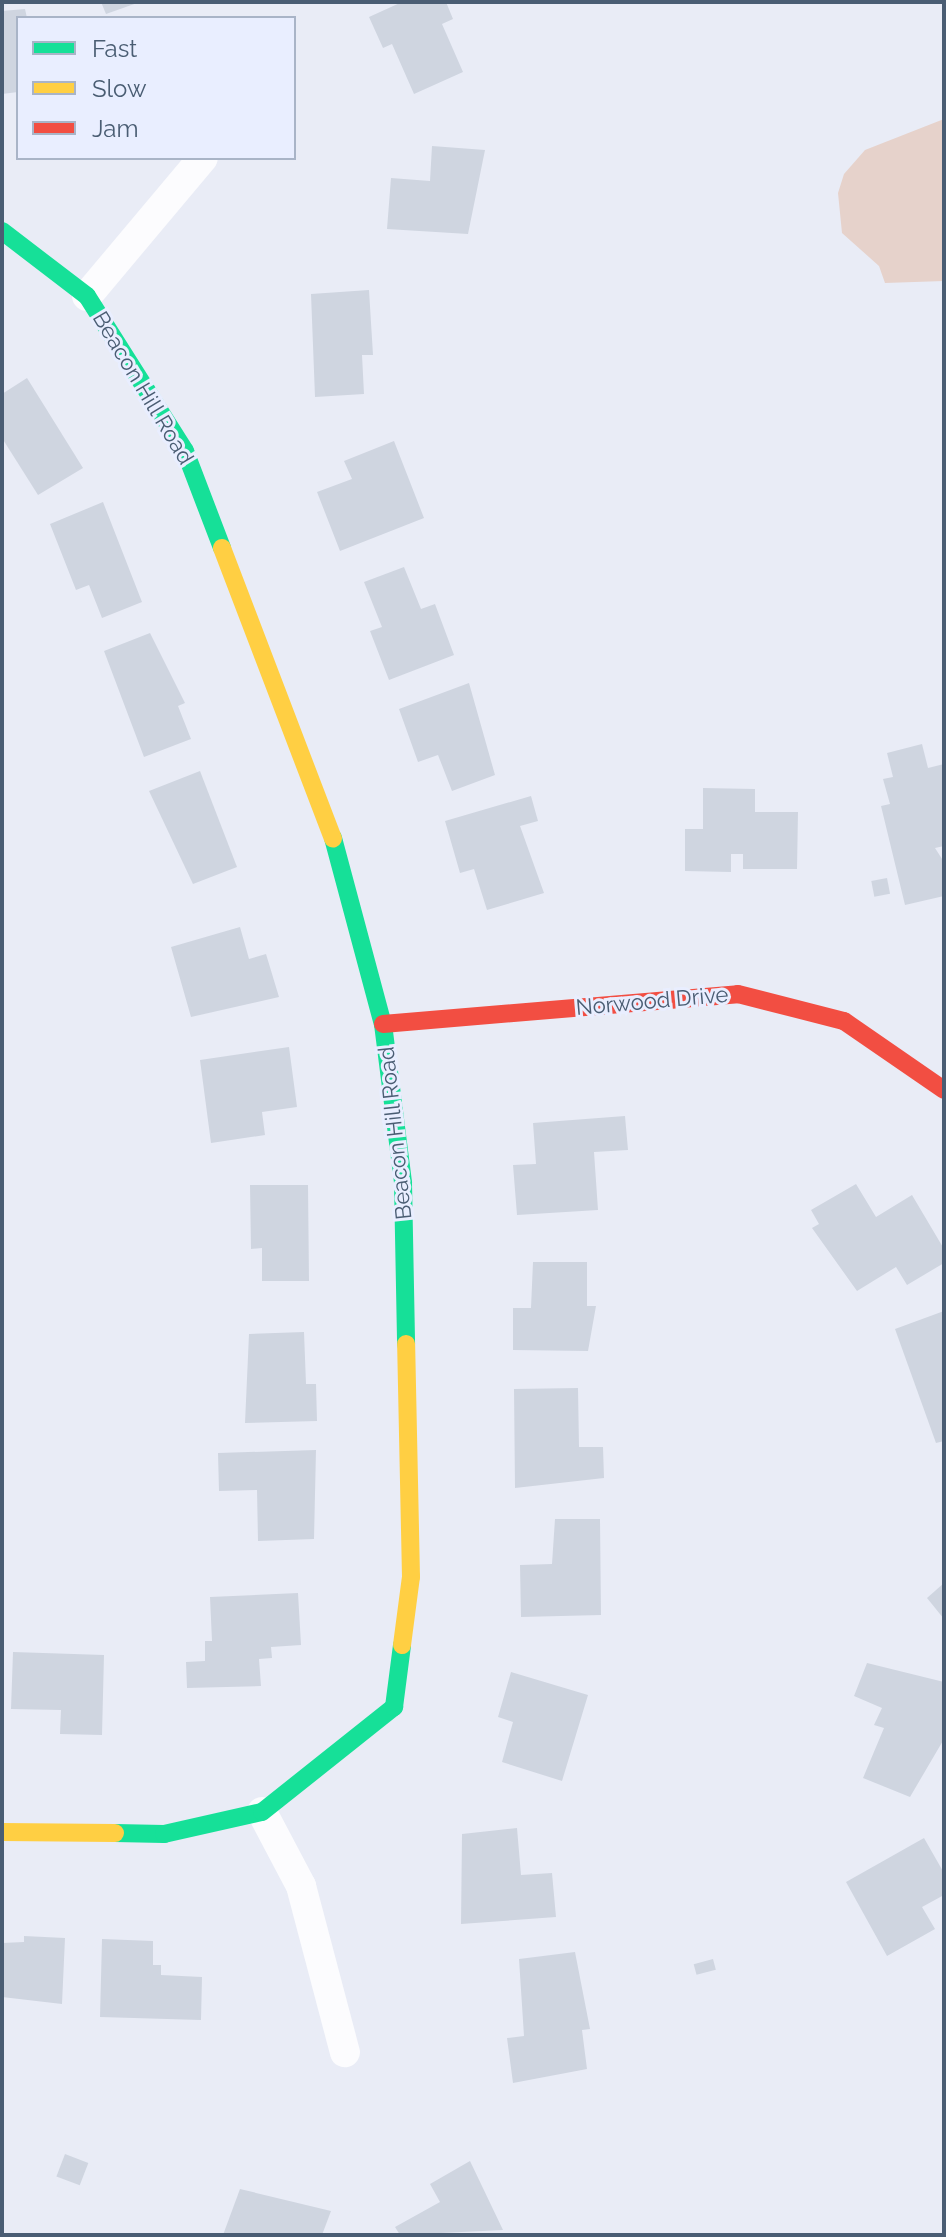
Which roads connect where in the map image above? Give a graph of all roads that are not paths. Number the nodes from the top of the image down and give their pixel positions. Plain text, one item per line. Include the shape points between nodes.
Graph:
1 (201, 160) edge
2 (2, 231) edge
3 (87, 296) junction
4 (383, 1024) junction
5 (940, 1077) edge
6 (262, 1812) junction
7 (2, 1832) edge
8 (345, 2052) dead end

1 - 3 street
2 - 3 street, Beacon Hill Road
3 - 4 street, Beacon Hill Road via 185,451 335,844
4 - 5 street, Norwood Drive via 738,994 844,1021
4 - 6 street, Beacon Hill Road via 403,1183 411,1561 394,1707
6 - 7 street, Beacon Hill Road via 164,1834
6 - 8 street via 301,1886

